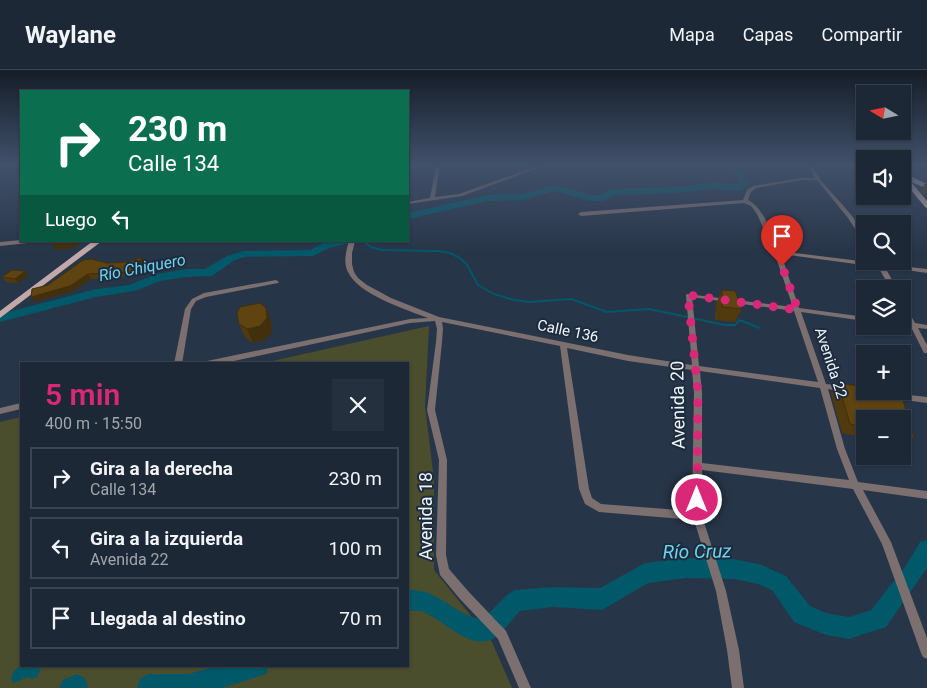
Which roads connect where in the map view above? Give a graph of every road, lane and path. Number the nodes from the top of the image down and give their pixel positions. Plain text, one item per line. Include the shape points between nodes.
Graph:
1 (433, 194) edge
2 (463, 194) edge
3 (748, 194) edge
4 (830, 194) edge
5 (918, 194) edge
6 (432, 199) junction
7 (745, 201) junction
8 (409, 203) edge
9 (927, 206) edge
10 (581, 214) dead end
11 (856, 226) edge
12 (20, 242) edge
13 (97, 242) edge
14 (351, 242) edge
15 (0, 244) edge
16 (777, 252) junction
17 (856, 260) edge
18 (911, 268) edge
19 (927, 271) edge
20 (276, 282) dead end
21 (413, 310) junction
22 (798, 310) junction
23 (0, 315) edge
24 (856, 318) edge
25 (438, 319) junction
26 (410, 321) junction
27 (911, 322) edge
28 (913, 326) junction
29 (927, 328) edge
30 (563, 344) junction
31 (927, 351) edge
32 (178, 362) edge
33 (216, 362) edge
34 (696, 367) junction
35 (823, 386) junction
36 (852, 390) edge
37 (911, 398) edge
38 (927, 400) edge
39 (20, 406) edge
40 (0, 411) edge
41 (697, 466) junction
42 (855, 484) junction
43 (927, 495) edge
44 (697, 516) junction
45 (927, 652) edge
46 (525, 688) edge
47 (738, 688) edge

1 - 6 street
2 - 6 street
3 - 7 street
4 - 11 street
5 - 9 main road
6 - 8 street
7 - 10 street
7 - 16 street, Avenida 22 via 760,214
12 - 15 street
13 - 23 main road
14 - 21 street via 348,260 351,274 372,291
16 - 17 street
16 - 22 street, Avenida 22
18 - 19 street
20 - 32 street via 204,295 194,300 188,309
21 - 25 street
21 - 26 street via 414,316
22 - 24 street
22 - 34 street, Avenida 20 via 688,295
22 - 35 street, Avenida 22
25 - 26 street, Calle 136
25 - 30 street, Calle 136
25 - 46 street, Avenida 18 via 440,329 431,410 443,460 441,555 444,571 502,635
26 - 33 street, Calle 136
27 - 28 street
28 - 29 street
28 - 31 street
30 - 34 street, Calle 136 via 628,358
30 - 44 street via 588,501 599,508
34 - 35 street, Calle 136
34 - 41 street, Avenida 20
35 - 36 street, Calle 136
35 - 42 street, Avenida 22
37 - 38 street
39 - 40 street
41 - 42 street
41 - 44 street, Avenida 20
42 - 43 street
42 - 45 street, Avenida 22 via 886,542
44 - 47 street, Avenida 20 via 721,591

